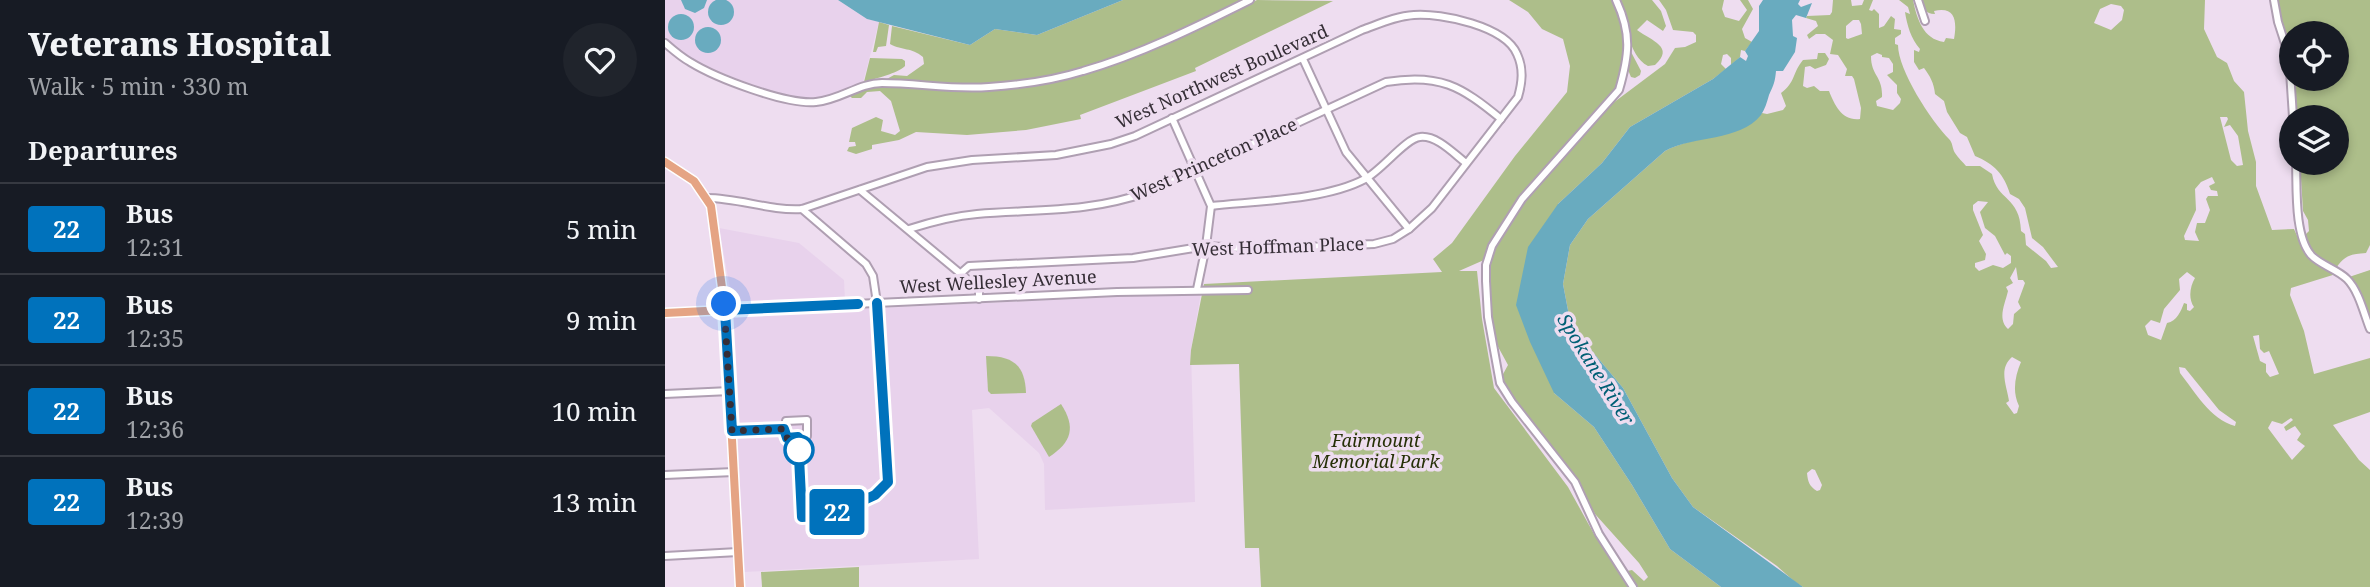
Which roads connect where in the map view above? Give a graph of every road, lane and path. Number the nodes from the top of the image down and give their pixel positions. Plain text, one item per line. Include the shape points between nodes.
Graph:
1 (1250, 0) edge
2 (1616, 0) edge
3 (1918, 0) edge
4 (2274, 0) edge
5 (1925, 21) dead end
6 (665, 43) edge
7 (1303, 59) junction
8 (2292, 105) edge
9 (1327, 110) junction
10 (1173, 118) junction
11 (1501, 119) junction
12 (665, 162) edge
13 (1466, 163) junction
14 (1196, 169) junction
15 (2297, 175) edge
16 (1366, 178) junction
17 (860, 190) junction
18 (707, 198) junction
19 (1211, 206) junction
20 (802, 209) junction
21 (909, 229) junction
22 (1409, 229) junction
23 (1206, 246) junction
24 (961, 273) junction
25 (1197, 289) junction
26 (1248, 290) dead end
27 (979, 299) junction
28 (877, 303) junction
29 (725, 310) junction
30 (665, 313) edge
31 (2370, 329) edge
32 (730, 391) junction
33 (665, 394) edge
34 (784, 429) junction
35 (732, 431) junction
36 (798, 437) junction
37 (734, 471) junction
38 (665, 475) edge
39 (802, 517) dead end
40 (739, 552) junction
41 (665, 555) edge
42 (740, 587) edge
43 (1633, 587) edge

1 - 6 street via 1083,72 990,87 879,83 814,103 778,97 706,70
2 - 43 street via 1629,43 1619,90 1522,199 1492,247 1486,281 1500,383 1575,482 1599,534
3 - 5 street
4 - 8 street via 2289,56
7 - 9 street
7 - 10 street, West Northwest Boulevard
7 - 11 street, West Northwest Boulevard via 1391,19 1430,14 1467,22 1505,38 1517,52 1522,84
9 - 11 street, West Princeton Place via 1386,82 1411,78 1461,89
9 - 14 street, West Princeton Place
9 - 16 street via 1346,152
10 - 14 street
10 - 17 street, West Northwest Boulevard via 1087,151 927,167
11 - 13 street, West Hoffman Place
12 - 18 main road via 694,181
13 - 16 street via 1436,140 1419,137
13 - 22 street, West Hoffman Place via 1432,208
14 - 19 street
14 - 21 street, West Princeton Place via 1110,204 976,214
15 - 31 street via 2302,235 2311,256 2347,279
16 - 19 street via 1341,189
16 - 22 street
17 - 20 street, West Northwest Boulevard
17 - 21 street
18 - 20 street, West Northwest Boulevard
18 - 29 main road
19 - 23 street
20 - 28 street via 866,264
21 - 24 street
22 - 23 street, West Hoffman Place via 1374,244 1258,249
23 - 24 street, West Hoffman Place via 1113,260 969,266
23 - 25 street
24 - 27 street via 979,289
25 - 26 street, West Wellesley Avenue
25 - 27 street, West Wellesley Avenue
27 - 28 street, West Wellesley Avenue
28 - 29 street, West Wellesley Avenue
29 - 30 main road, West Wellesley Avenue
29 - 32 main road
32 - 33 street
32 - 35 main road
34 - 35 street
34 - 36 street via 787,438
34 - 36 street via 786,421 807,420 807,436
35 - 37 main road
36 - 39 street
37 - 38 street
37 - 40 main road
40 - 41 street
40 - 42 main road

